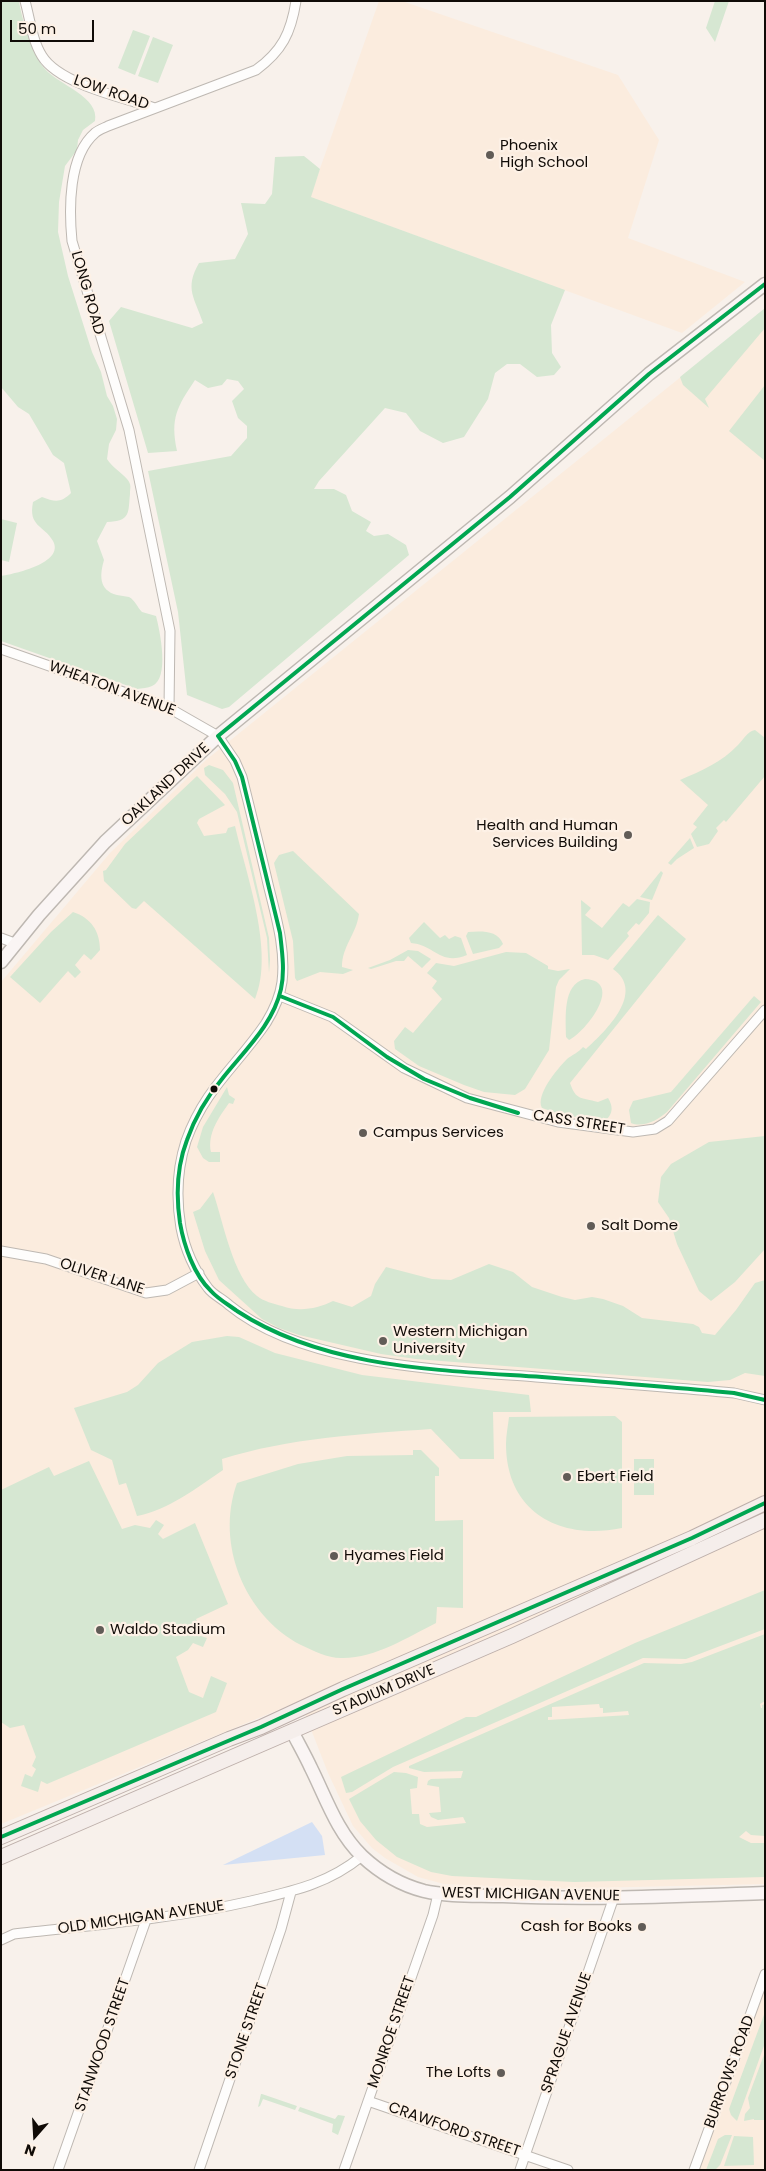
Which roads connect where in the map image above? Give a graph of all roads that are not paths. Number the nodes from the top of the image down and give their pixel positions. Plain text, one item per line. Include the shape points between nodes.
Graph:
1 (25, 1) edge
2 (296, 1) edge
3 (155, 108) junction
4 (765, 284) edge
5 (1, 649) edge
6 (169, 708) junction
7 (218, 736) junction
8 (1, 938) edge
9 (17, 944) junction
10 (1, 962) edge
11 (280, 996) junction
12 (765, 1010) edge
13 (1, 1251) edge
14 (199, 1273) junction
15 (765, 1400) edge
16 (765, 1503) edge
17 (765, 1520) edge
18 (292, 1731) junction
19 (1, 1837) edge
20 (362, 1856) junction
21 (1, 1857) edge
22 (291, 1892) junction
23 (765, 1893) edge
24 (438, 1894) junction
25 (614, 1897) junction
26 (146, 1920) junction
27 (1, 1940) edge
28 (765, 1974) edge
29 (368, 2101) junction
30 (525, 2155) junction
31 (58, 2170) edge
32 (199, 2170) edge
33 (344, 2170) edge
34 (520, 2170) edge
35 (568, 2170) edge
36 (694, 2170) edge

1 - 3 street, LOW ROAD via 36,44 54,70 71,80
2 - 3 street, LONG ROAD via 282,47 271,60 256,70
3 - 6 street, LONG ROAD via 108,126 88,140 76,170 69,209 74,250 129,430 170,631
4 - 7 main road, OAKLAND DRIVE via 649,374 510,497
5 - 6 street, WHEATON AVENUE
6 - 7 street, WHEATON AVENUE
7 - 9 main road, OAKLAND DRIVE via 105,842
7 - 11 street via 242,777 279,927 283,953
8 - 9 street
9 - 10 main road, OAKLAND DRIVE
11 - 12 street, CASS STREET via 332,1016 404,1068 454,1093 558,1122 633,1132 655,1129 668,1121
11 - 14 street via 264,1025 207,1096 186,1144 178,1183 178,1212 183,1239
13 - 14 street, OLIVER LANE via 46,1258 146,1293 167,1290
14 - 15 street via 209,1290 258,1326 277,1335 346,1355 423,1367 734,1393
16 - 19 main road, STADIUM DRIVE via 261,1727
17 - 18 main road, STADIUM DRIVE via 512,1636
18 - 20 main road, WEST MICHIGAN AVENUE via 341,1830
18 - 21 main road, STADIUM DRIVE
20 - 22 street, OLD MICHIGAN AVENUE via 341,1873
20 - 24 main road, WEST MICHIGAN AVENUE via 396,1880
22 - 26 street, OLD MICHIGAN AVENUE
22 - 32 street, STONE STREET
23 - 25 main road, WEST MICHIGAN AVENUE
24 - 25 main road, WEST MICHIGAN AVENUE
24 - 29 street, MONROE STREET
25 - 30 street, SPRAGUE AVENUE
26 - 27 street, OLD MICHIGAN AVENUE via 14,1934
26 - 31 street, STANWOOD STREET
28 - 36 street, BURROWS ROAD
29 - 30 street, CRAWFORD STREET
29 - 33 street, MONROE STREET
30 - 34 street, SPRAGUE AVENUE
30 - 35 street, CRAWFORD STREET

